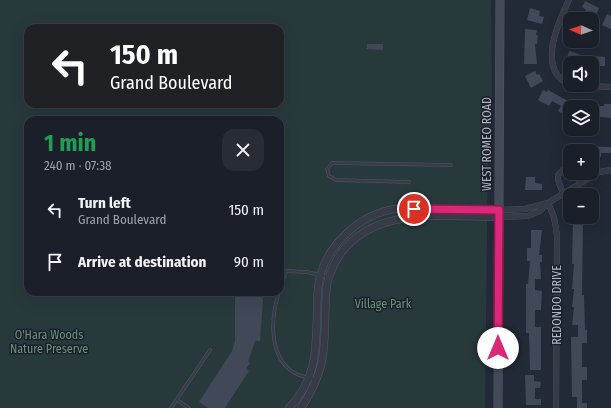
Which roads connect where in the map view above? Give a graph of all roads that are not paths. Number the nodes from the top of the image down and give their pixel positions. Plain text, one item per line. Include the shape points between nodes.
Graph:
1 (500, 0) edge
2 (569, 0) edge
3 (563, 81) edge
4 (599, 86) edge
5 (611, 87) edge
6 (451, 165) dead end
7 (563, 170) edge
8 (611, 170) edge
9 (579, 180) edge
10 (409, 182) dead end
11 (581, 183) junction
12 (573, 188) edge
13 (563, 194) joint
14 (548, 203) junction
15 (499, 214) junction
16 (320, 275) junction
17 (284, 277) edge
18 (329, 277) junction
19 (277, 296) edge
20 (210, 350) dead end
21 (310, 378) junction
22 (317, 380) junction
23 (177, 400) junction
24 (171, 408) edge
25 (189, 408) edge
26 (289, 408) edge
27 (301, 408) edge
28 (498, 408) edge
29 (556, 408) edge

1 - 15 main road, WEST ROMEO ROAD
2 - 3 street via 556,29 552,59 555,73
4 - 5 street
6 - 10 lane via 332,163 328,169 329,176 336,180
7 - 13 street via 558,174
8 - 11 street via 599,172
9 - 11 street
11 - 12 street
13 - 14 street
14 - 15 street via 540,211 528,216
14 - 29 street, REDONDO DRIVE via 557,234
15 - 16 street via 395,209 373,216 354,227 337,242
15 - 18 street via 414,217 385,221 370,228 346,246 336,260
15 - 28 main road, WEST ROMEO ROAD
16 - 17 lane via 286,271
16 - 18 lane
16 - 21 street via 316,350
18 - 22 street via 324,360
19 - 21 lane via 274,305 274,336 278,354 283,363 294,372
20 - 23 lane
21 - 22 lane
21 - 26 street
22 - 27 street
23 - 24 lane
23 - 25 lane

